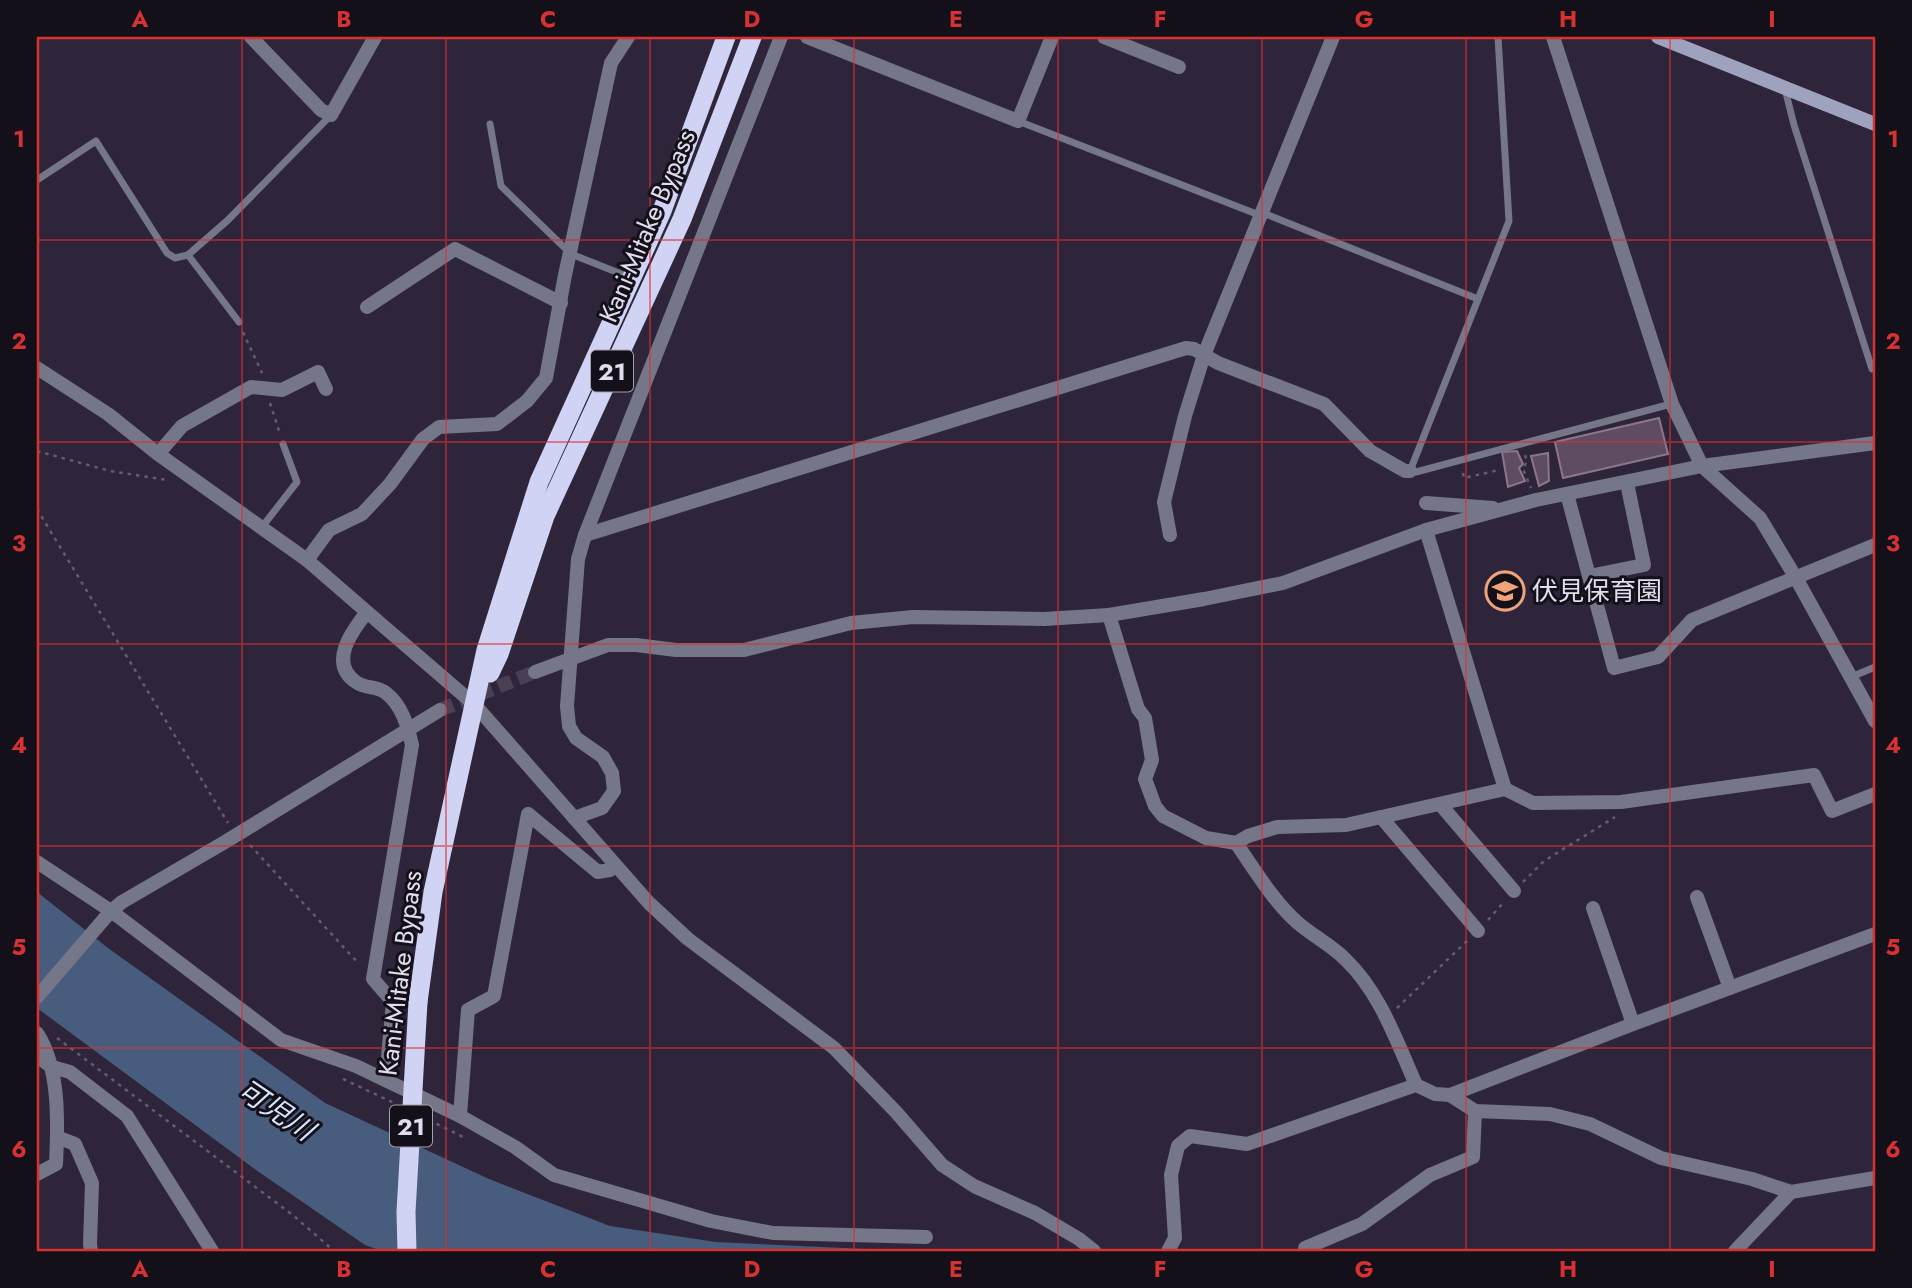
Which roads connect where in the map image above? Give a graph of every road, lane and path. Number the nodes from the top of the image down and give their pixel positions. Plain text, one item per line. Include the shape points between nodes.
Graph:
1 (251, 37) edge
2 (375, 37) edge
3 (726, 37) edge
4 (752, 37) edge
5 (781, 37) edge
6 (807, 37) edge
7 (1052, 37) edge
8 (1104, 37) edge
9 (1333, 37) edge
10 (1498, 37) edge
11 (1553, 37) edge
12 (1658, 37) edge
13 (623, 40) edge
14 (1179, 67) dead end
15 (1784, 87) junction
16 (331, 115) junction
17 (1018, 121) junction
18 (490, 124) dead end
19 (1875, 124) edge
20 (37, 180) edge
21 (1263, 214) junction
22 (571, 254) junction
23 (188, 255) junction
24 (632, 278) junction
25 (1478, 299) junction
26 (561, 303) junction
27 (367, 307) dead end
28 (239, 323) dead end
29 (1204, 355) junction
30 (37, 368) edge
31 (1872, 369) dead end
32 (326, 389) dead end
33 (1672, 404) junction
34 (1520, 443) junction
35 (1875, 443) edge
36 (283, 444) dead end
37 (37, 451) edge
38 (158, 454) junction
39 (1459, 459) junction
40 (1702, 466) junction
41 (1499, 470) dead end
42 (1410, 471) junction
43 (192, 478) junction
44 (1627, 483) junction
45 (1567, 494) junction
46 (1536, 500) junction
47 (1426, 503) dead end
48 (37, 509) edge
49 (1504, 509) junction
50 (262, 527) junction
51 (1426, 530) junction
52 (585, 535) junction
53 (1170, 535) dead end
54 (1875, 545) edge
55 (307, 560) junction
56 (1589, 576) junction
57 (1796, 578) junction
58 (367, 612) junction
59 (1109, 615) junction
60 (570, 659) junction
61 (1875, 667) edge
62 (535, 672) tunnel mouth
63 (1852, 677) junction
64 (475, 705) junction
65 (440, 710) tunnel mouth
66 (1875, 722) edge
67 (409, 729) junction
68 (1505, 789) junction
69 (1875, 794) edge
70 (1440, 804) junction
71 (1381, 817) junction
72 (574, 818) junction
73 (239, 833) junction
74 (1236, 842) junction
75 (37, 862) edge
76 (614, 866) junction
77 (1514, 891) dead end
78 (1697, 897) dead end
79 (1594, 908) dead end
80 (111, 911) junction
81 (1478, 931) dead end
82 (1875, 934) edge
83 (373, 979) junction
84 (1730, 988) junction
85 (37, 997) edge
86 (1633, 1024) junction
87 (42, 1032) edge
88 (37, 1056) edge
89 (52, 1067) junction
90 (386, 1080) junction
91 (1416, 1085) junction
92 (1450, 1095) junction
93 (1475, 1111) junction
94 (460, 1115) junction
95 (57, 1137) junction
96 (37, 1174) edge
97 (1875, 1178) edge
98 (1791, 1192) junction
99 (926, 1237) dead end
100 (1306, 1248) dead end
101 (92, 1251) edge
102 (212, 1251) edge
103 (334, 1251) edge
104 (407, 1251) edge
105 (1094, 1251) edge
106 (1168, 1251) edge
107 (1735, 1251) edge

1 - 16 street
2 - 16 street
3 - 24 highway, Kani-Mitake Bypass / 21 via 662,211
4 - 64 highway, Kani-Mitake Bypass / 21 via 682,219 545,516 499,654
5 - 52 street
6 - 17 street
7 - 17 street
8 - 14 street
9 - 21 street
10 - 25 lane via 1509,220
11 - 33 street
12 - 15 main road
13 - 22 street via 611,64
15 - 19 main road
15 - 31 lane
16 - 23 lane
17 - 21 lane
18 - 22 lane via 501,186
20 - 23 lane via 96,141 167,253 175,258
21 - 25 lane
21 - 29 street
22 - 24 lane
22 - 26 street
23 - 28 lane
24 - 64 highway, Kani-Mitake Bypass / 21 via 539,482 486,650
25 - 42 lane
26 - 27 street via 455,249
26 - 55 street via 546,378 527,401 497,424 439,427 423,439 362,514 328,530
29 - 42 street via 1324,404 1370,451
29 - 52 street via 1186,348
29 - 53 street via 1164,502
30 - 38 street via 108,414
32 - 38 street via 317,372 282,390 251,387 182,426
33 - 34 lane
33 - 40 street
34 - 39 lane
34 - 46 path via 1527,461 1523,469
35 - 40 street
36 - 50 lane via 297,482
37 - 43 path via 110,471 181,482
38 - 43 street
39 - 41 path via 1464,478
39 - 42 lane
40 - 44 street
40 - 57 street via 1760,518
43 - 50 street
44 - 45 street
44 - 56 street via 1644,565
45 - 46 street
45 - 56 street
46 - 49 street
47 - 49 street
48 - 73 path via 228,823
49 - 51 street
50 - 55 street
51 - 59 street via 1283,583
51 - 68 street
52 - 60 street via 578,559
54 - 57 street
55 - 58 street
56 - 57 street via 1614,668 1658,657 1692,620
57 - 63 street
58 - 64 street
58 - 67 street via 350,633 344,667 355,682 383,690 393,699
59 - 60 street via 913,617 851,623 744,650 608,645
59 - 74 street via 1138,709 1145,718 1152,761 1145,779 1155,806 1163,816 1206,838
60 - 62 street
60 - 72 street via 569,726 576,738 603,757 612,773 614,792 602,808
61 - 63 lane
63 - 66 street
64 - 72 street
64 - 104 highway, Kani-Mitake Bypass / 21, bridge via 433,892 418,1002
65 - 67 street
67 - 73 street
67 - 83 street via 411,766
68 - 69 street via 1533,803 1621,802 1814,775 1832,811
68 - 70 street
70 - 71 street
70 - 77 street
71 - 74 street via 1346,825 1277,827
71 - 81 street
72 - 76 street
73 - 80 street
73 - 83 path
74 - 91 street via 1279,904 1345,958 1366,984
75 - 80 street
76 - 94 street via 598,872 528,814 495,996 468,1010
76 - 105 street via 688,939 834,1048 942,1165 974,1186 1035,1213
78 - 84 street
79 - 86 street
80 - 85 street
80 - 90 street via 281,1040
82 - 84 street
83 - 90 street via 393,1002
84 - 86 street
86 - 92 street
87 - 89 street
87 - 103 path
88 - 89 street
89 - 95 street
89 - 102 street via 70,1072 127,1116
90 - 94 street
91 - 92 street
91 - 106 street via 1247,1144 1190,1136 1178,1146 1171,1175 1175,1237
92 - 93 street
93 - 98 street via 1550,1114 1590,1124 1661,1158
93 - 100 street via 1473,1157 1430,1175 1362,1224
94 - 99 street via 554,1175 711,1221 773,1233
95 - 96 street via 56,1164
95 - 101 street via 75,1144 92,1183
97 - 98 street
98 - 107 street

